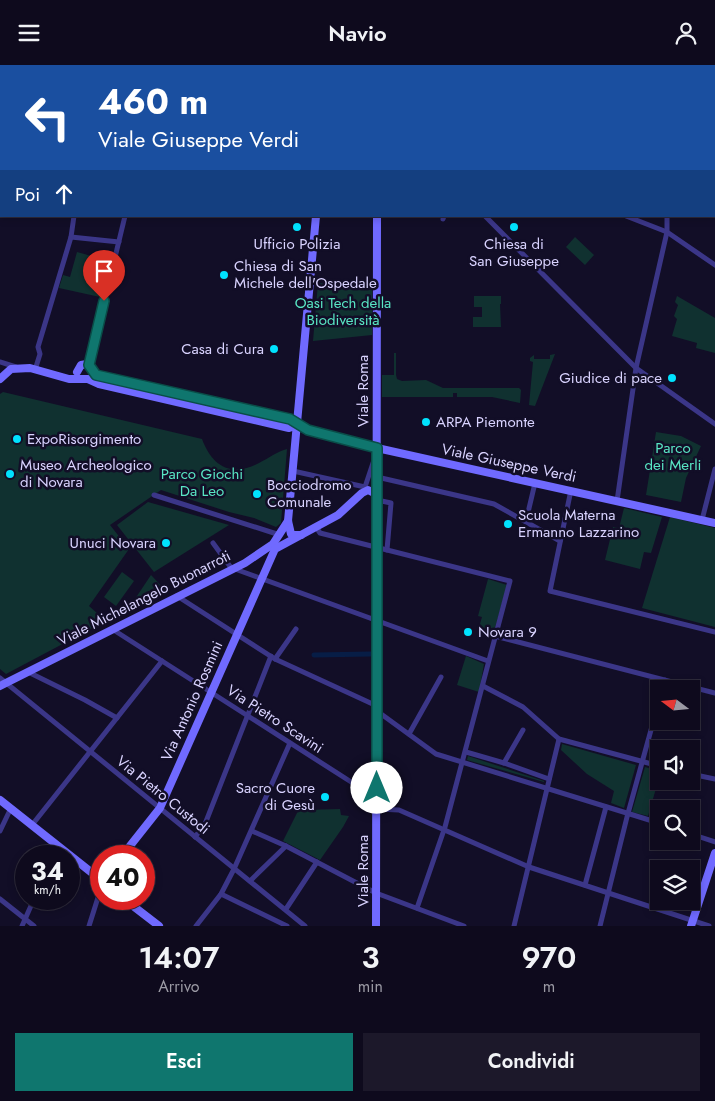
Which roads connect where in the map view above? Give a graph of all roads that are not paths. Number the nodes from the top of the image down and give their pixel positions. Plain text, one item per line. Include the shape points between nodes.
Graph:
1 (74, 217) edge
2 (125, 217) edge
3 (316, 217) edge
4 (377, 217) edge
5 (486, 217) edge
6 (629, 217) edge
7 (667, 217) edge
8 (667, 232) junction
9 (71, 237) junction
10 (119, 241) junction
11 (715, 265) edge
12 (0, 362) edge
13 (37, 366) junction
14 (19, 368) junction
15 (91, 368) junction
16 (636, 368) junction
17 (82, 377) junction
18 (0, 379) edge
19 (278, 416) junction
20 (715, 423) edge
21 (276, 425) junction
22 (298, 425) junction
23 (374, 447) junction
24 (715, 469) edge
25 (293, 471) junction
26 (377, 477) junction
27 (535, 483) junction
28 (363, 490) junction
29 (571, 491) junction
30 (154, 495) dead end
31 (377, 499) junction
32 (617, 501) junction
33 (702, 520) junction
34 (288, 521) junction
35 (526, 521) junction
36 (715, 523) edge
37 (316, 527) junction
38 (280, 535) junction
39 (303, 535) junction
40 (560, 541) junction
41 (213, 543) dead end
42 (376, 547) junction
43 (387, 550) junction
44 (233, 569) junction
45 (261, 578) junction
46 (176, 596) junction
47 (376, 620) junction
48 (112, 629) junction
49 (296, 629) dead end
50 (236, 633) junction
51 (715, 633) edge
52 (495, 636) junction
53 (273, 657) junction
54 (162, 661) junction
55 (488, 661) junction
56 (28, 672) junction
57 (441, 677) dead end
58 (665, 680) edge
59 (2, 682) edge
60 (483, 687) junction
61 (700, 689) edge
62 (210, 692) junction
63 (715, 693) edge
64 (377, 709) junction
65 (247, 716) junction
66 (118, 717) junction
67 (523, 730) dead end
68 (651, 730) edge
69 (410, 735) junction
70 (559, 739) junction
71 (290, 743) junction
72 (90, 752) junction
73 (466, 752) junction
74 (463, 762) junction
75 (642, 762) junction
76 (504, 763) junction
77 (650, 764) edge
78 (700, 776) edge
79 (549, 779) junction
80 (715, 779) edge
81 (377, 788) junction
82 (547, 788) junction
83 (0, 800) edge
84 (606, 807) junction
85 (11, 808) junction
86 (160, 808) junction
87 (377, 809) junction
88 (628, 813) junction
89 (650, 820) edge
90 (32, 825) junction
91 (0, 831) edge
92 (252, 831) junction
93 (444, 831) junction
94 (196, 837) junction
95 (700, 837) edge
96 (715, 842) edge
97 (57, 845) edge
98 (131, 845) edge
99 (286, 846) junction
100 (715, 853) edge
101 (316, 862) junction
102 (80, 863) edge
103 (529, 867) junction
104 (234, 869) junction
105 (90, 871) edge
106 (250, 881) junction
107 (585, 885) junction
108 (608, 892) junction
109 (376, 893) junction
110 (221, 894) junction
111 (0, 899) edge
112 (417, 908) junction
113 (286, 909) junction
114 (29, 910) edge
115 (93, 910) edge
116 (138, 910) edge
117 (25, 919) junction
118 (692, 923) edge
119 (303, 925) edge
120 (22, 926) edge
121 (34, 926) edge
122 (88, 926) edge
123 (158, 926) edge
124 (196, 926) edge
125 (287, 926) edge
126 (376, 926) edge
127 (464, 926) edge
128 (514, 926) edge
129 (600, 926) edge
130 (710, 926) edge

1 - 9 street
2 - 10 street
3 - 22 street
4 - 23 street, Viale Roma
5 - 16 street
6 - 8 street
7 - 8 street
8 - 11 street
8 - 16 street
9 - 10 street
9 - 13 street via 38,347
10 - 15 street
12 - 14 street
13 - 14 street
13 - 17 street via 66,378
14 - 18 street via 11,369
15 - 17 street
15 - 17 street via 81,365
15 - 19 street, Viale Giuseppe Verdi via 102,377
16 - 20 street
16 - 32 street
17 - 21 street via 99,384
19 - 21 street
19 - 22 street, Viale Giuseppe Verdi
21 - 22 street via 289,428
22 - 23 street, Viale Giuseppe Verdi
22 - 25 street
23 - 26 street, Viale Roma
23 - 27 street, Viale Giuseppe Verdi
23 - 28 street, Viale Roma via 375,458
24 - 33 street
25 - 28 street
25 - 34 street
26 - 28 street
26 - 31 street, Viale Roma
26 - 35 street via 494,504
27 - 29 street, Viale Giuseppe Verdi
27 - 35 street
28 - 31 street via 371,490
28 - 37 street via 338,515
29 - 32 street, Viale Giuseppe Verdi
29 - 40 street
30 - 38 street
31 - 42 street, Viale Roma
31 - 43 street via 392,503
32 - 33 street, Viale Giuseppe Verdi
33 - 36 street, Viale Giuseppe Verdi
34 - 38 street, Viale Michelangelo Buonarroti
34 - 39 street via 291,534
35 - 40 street
37 - 39 street
37 - 42 street via 320,533
38 - 44 street, Viale Michelangelo Buonarroti via 266,550
39 - 45 street, Via Antonio Rosmini via 275,549
40 - 51 street via 550,591
41 - 44 street
42 - 43 street
42 - 47 street, Viale Roma
43 - 52 street via 510,581
44 - 45 street
44 - 46 street, Viale Michelangelo Buonarroti
45 - 47 street
45 - 50 street, Via Antonio Rosmini
46 - 48 street, Viale Michelangelo Buonarroti
46 - 50 street
47 - 55 street
47 - 64 street, Viale Roma
48 - 54 street, Via Pietro Scavini
48 - 56 street, Viale Michelangelo Buonarroti
49 - 53 street
50 - 53 street
50 - 62 street, Via Antonio Rosmini
52 - 55 street
52 - 58 street
53 - 64 street
53 - 65 street
54 - 62 street, Via Pietro Scavini
54 - 66 street
55 - 60 street
56 - 59 street, Viale Michelangelo Buonarroti
56 - 66 street
57 - 69 street
59 - 72 street, Via Pietro Custodi
60 - 70 street via 523,707
60 - 73 street
61 - 63 street
62 - 65 street, Via Pietro Scavini
62 - 86 street, Via Antonio Rosmini
64 - 69 street
64 - 81 street, Viale Roma
65 - 71 street, Via Pietro Scavini
65 - 94 street via 206,824
66 - 72 street
67 - 76 street
68 - 75 street
69 - 74 street via 436,754
70 - 75 street
70 - 79 street
71 - 81 street, Via Pietro Scavini via 360,787
71 - 92 street
72 - 86 street, Via Pietro Custodi
72 - 90 street
73 - 74 street
73 - 76 street
74 - 82 street
74 - 93 street
75 - 77 street
75 - 88 street
76 - 79 street
78 - 80 street
79 - 82 street
81 - 87 street, Viale Roma
82 - 84 street
82 - 103 street
83 - 85 street
84 - 88 street
84 - 107 street
85 - 90 street
85 - 91 street
86 - 94 street, Via Pietro Custodi
86 - 98 street, Via Antonio Rosmini
87 - 93 street via 399,810
87 - 109 street, Viale Roma
88 - 89 street
88 - 108 street
90 - 97 street
92 - 99 street
92 - 104 street
93 - 103 street
93 - 112 street
94 - 104 street, Via Pietro Custodi
95 - 96 street
99 - 101 street
99 - 106 street
100 - 118 street
101 - 109 street
101 - 113 street
102 - 105 street
103 - 107 street
103 - 128 street
104 - 106 street, Via Pietro Custodi
104 - 110 street
106 - 113 street, Via Pietro Custodi
107 - 108 street
108 - 118 street
108 - 129 street
109 - 112 street
109 - 126 street, Viale Roma
110 - 124 street
110 - 125 street
111 - 117 street
112 - 127 street
113 - 119 street, Via Pietro Custodi
114 - 117 street
115 - 122 street
116 - 123 street
117 - 120 street
117 - 121 street
118 - 130 street

